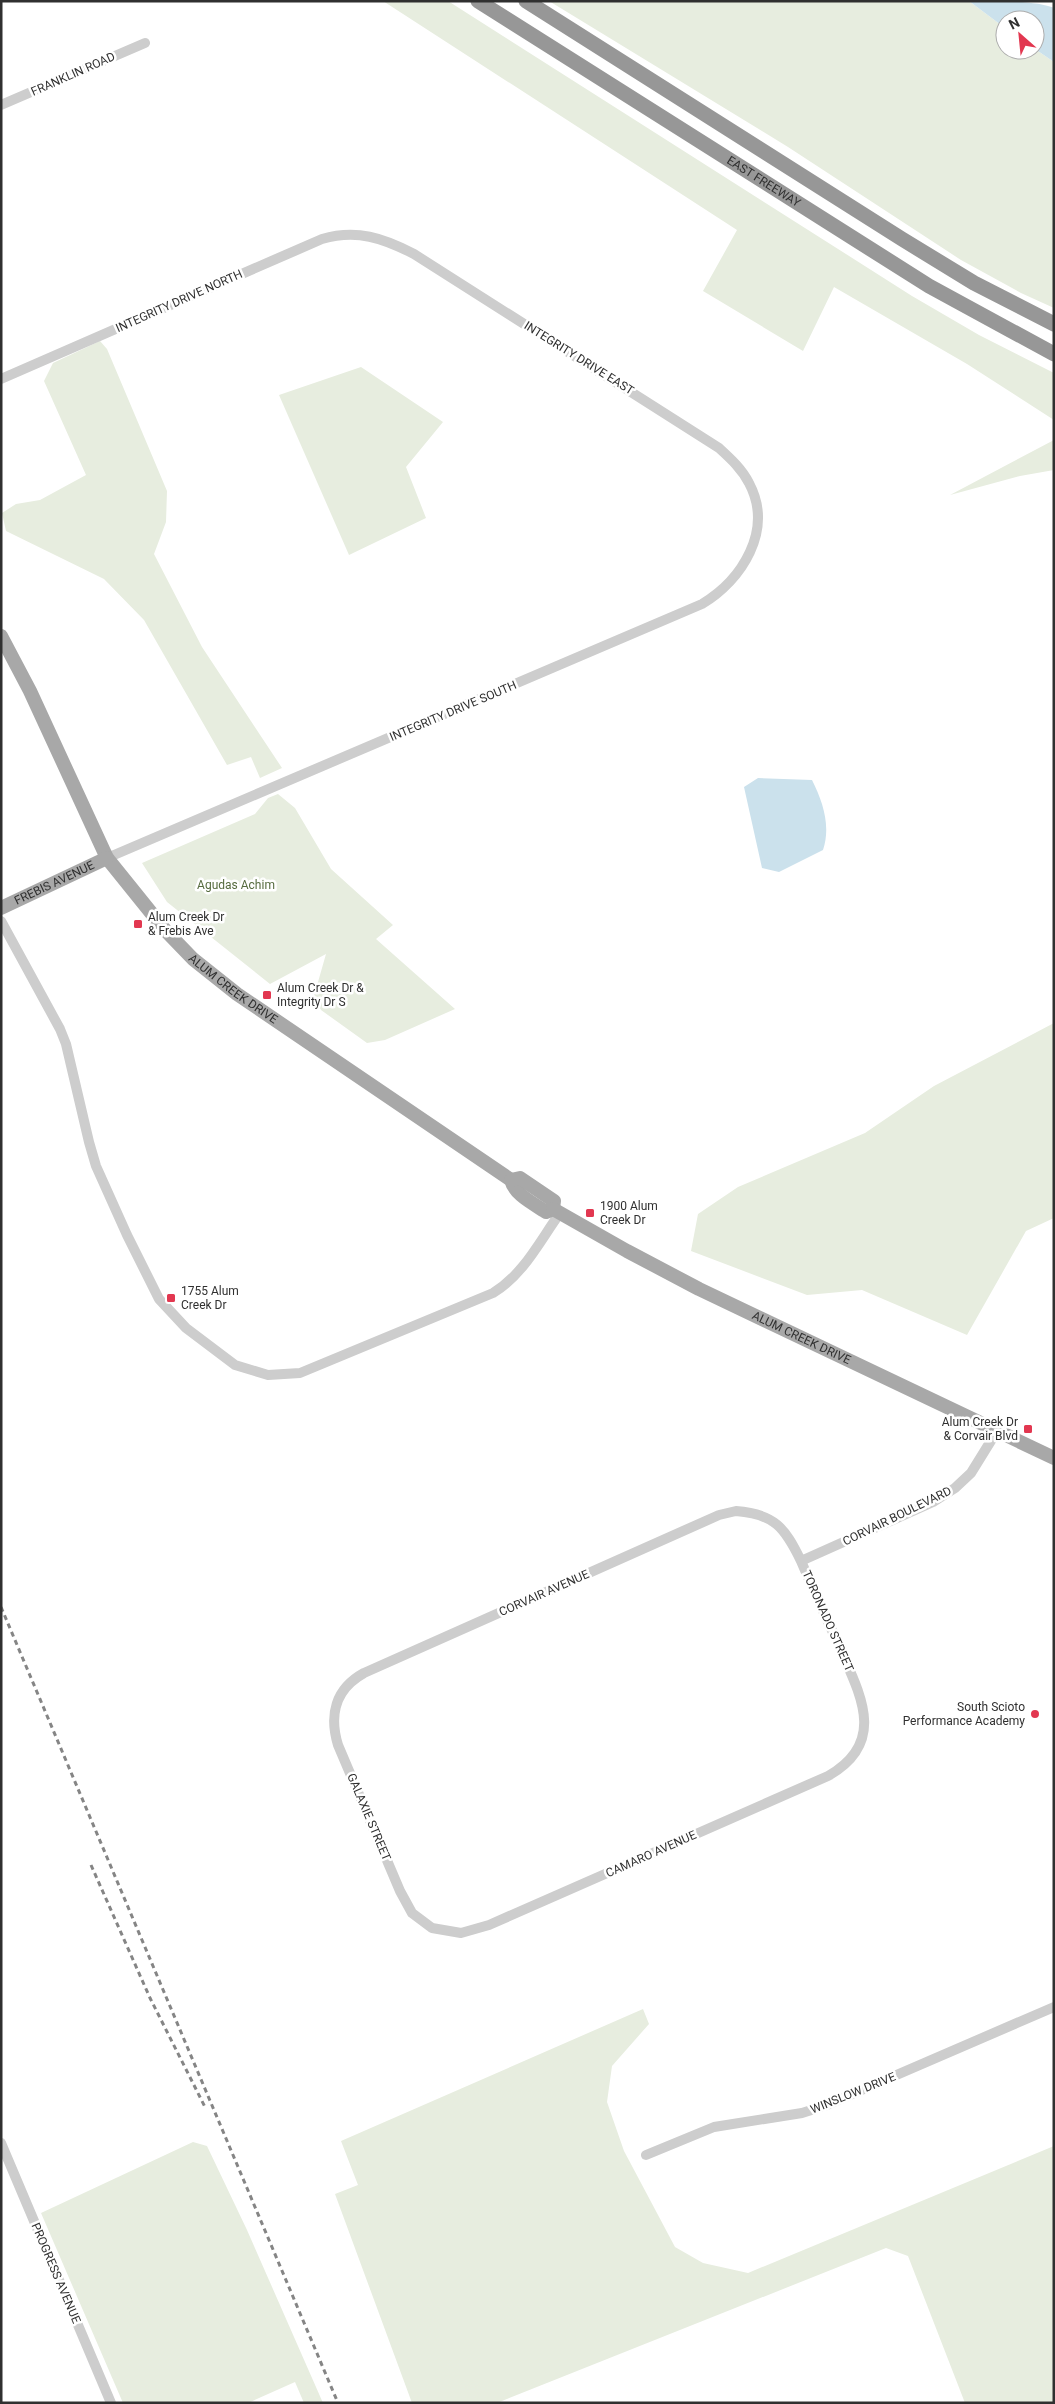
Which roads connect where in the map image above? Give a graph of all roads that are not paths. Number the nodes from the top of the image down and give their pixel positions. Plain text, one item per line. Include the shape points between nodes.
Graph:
1 (478, 1) edge
2 (526, 1) edge
3 (145, 43) dead end
4 (1, 105) edge
5 (360, 236) joint
6 (1054, 324) edge
7 (1054, 354) edge
8 (1, 379) edge
9 (758, 521) joint
10 (1, 636) edge
11 (5, 651) edge
12 (107, 858) junction
13 (1, 908) edge
14 (1, 921) edge
15 (556, 1211) junction
16 (997, 1431) junction
17 (1054, 1458) edge
18 (756, 1513) joint
19 (801, 1561) junction
20 (340, 1694) joint
21 (859, 1747) joint
22 (432, 1928) joint
23 (1054, 2007) edge
24 (1, 2143) edge
25 (646, 2155) dead end
26 (111, 2403) edge

1 - 7 highway, EAST FREEWAY via 929,286
2 - 6 highway, EAST FREEWAY via 902,239
3 - 4 street, FRANKLIN ROAD
5 - 8 street, INTEGRITY DRIVE NORTH via 322,239
5 - 9 street, INTEGRITY DRIVE EAST via 388,240 414,254 720,448 740,468 750,484
9 - 12 street, INTEGRITY DRIVE SOUTH via 750,553 739,574 702,604
10 - 11 main road, ALUM CREEK DRIVE
11 - 12 main road, ALUM CREEK DRIVE
12 - 13 main road, FREBIS AVENUE
12 - 15 main road, ALUM CREEK DRIVE via 164,930 225,985 511,1180 513,1188 546,1212
14 - 15 street via 60,1029 96,1166 150,1284 175,1318 235,1365 268,1375 300,1373 493,1293 510,1281 532,1256
15 - 16 main road, ALUM CREEK DRIVE via 699,1289
16 - 17 main road, ALUM CREEK DRIVE
16 - 19 street, CORVAIR BOULEVARD via 971,1473 955,1488 933,1502
18 - 19 street, TORONADO STREET via 776,1522 790,1539
18 - 20 street, CORVAIR AVENUE via 736,1511 719,1515 364,1673
19 - 21 street, TORONADO STREET via 862,1698 865,1723
20 - 22 street, GALAXIE STREET via 333,1720 338,1745 400,1891 412,1913
21 - 22 street, CAMARO AVENUE via 846,1764 828,1776 489,1925 461,1933
23 - 25 street, WINSLOW DRIVE via 827,2105 802,2113 714,2126
24 - 26 street, PROGRESS AVENUE

